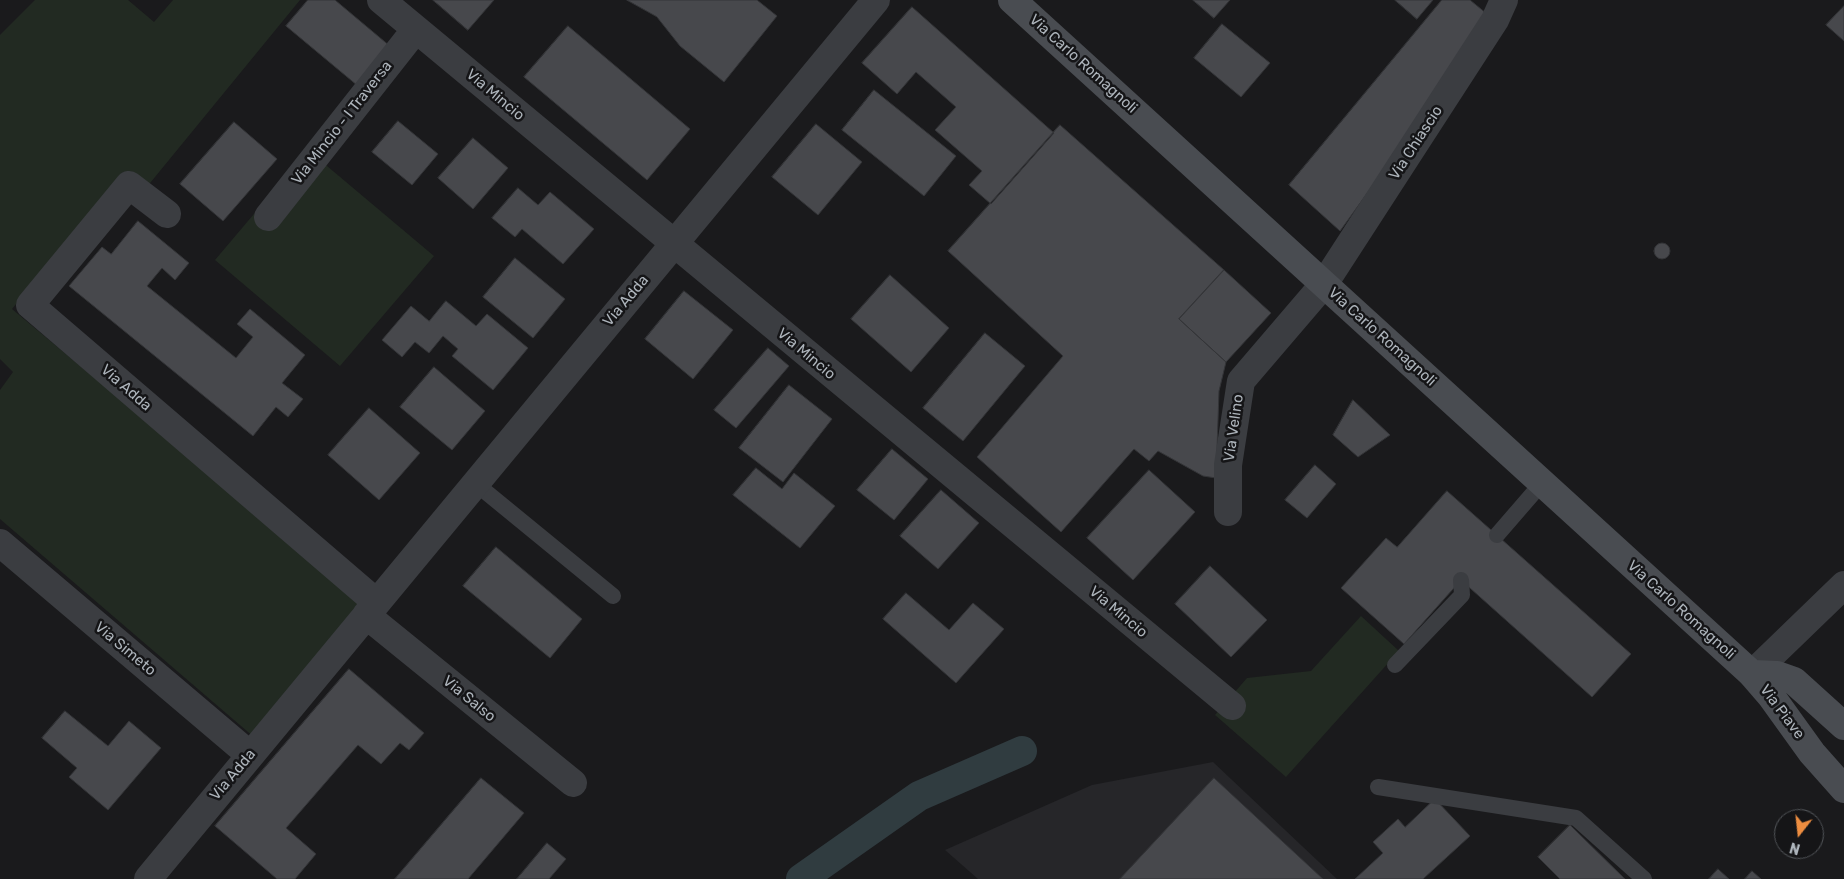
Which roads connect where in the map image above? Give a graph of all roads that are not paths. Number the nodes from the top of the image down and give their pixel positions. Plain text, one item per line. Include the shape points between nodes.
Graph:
1 (381, 0) edge
2 (876, 0) edge
3 (1012, 0) edge
4 (1504, 0) edge
5 (416, 29) junction
6 (167, 214) dead end
7 (268, 217) dead end
8 (674, 244) junction
9 (1324, 284) junction
10 (475, 483) junction
11 (1542, 483) junction
12 (1228, 512) dead end
13 (1497, 535) dead end
14 (0, 543) edge
15 (1461, 580) dead end
16 (1844, 585) edge
17 (613, 596) dead end
18 (371, 609) junction
19 (1394, 665) dead end
20 (1752, 674) junction
21 (1232, 706) dead end
22 (1844, 726) edge
23 (250, 756) junction
24 (573, 783) dead end
25 (1378, 787) dead end
26 (1844, 788) edge
27 (148, 879) edge
28 (1644, 879) edge

1 - 5 street, Via Mincio
2 - 8 street, Via Adda
3 - 9 main road, Via Carlo Romagnoli
4 - 9 street, Via Chiascio via 1496,20
5 - 7 street, Via Mincio - I Traversa
5 - 8 street, Via Mincio
6 - 18 street, Via Adda via 129,185 30,306
8 - 10 street, Via Adda
8 - 21 street, Via Mincio
9 - 11 main road, Via Carlo Romagnoli
9 - 12 street, Via Velino via 1241,381 1228,465
10 - 17 lane
10 - 18 street, Via Adda
11 - 13 lane
11 - 20 main road, Via Carlo Romagnoli
14 - 23 street, Via Simeto
15 - 19 lane via 1462,595
16 - 20 street
18 - 23 street, Via Adda
18 - 24 street, Via Salso
20 - 22 main road, Via Piave via 1777,675 1794,681
20 - 26 main road, Via Piave via 1812,753
23 - 27 street, Via Adda
25 - 28 lane via 1576,818

